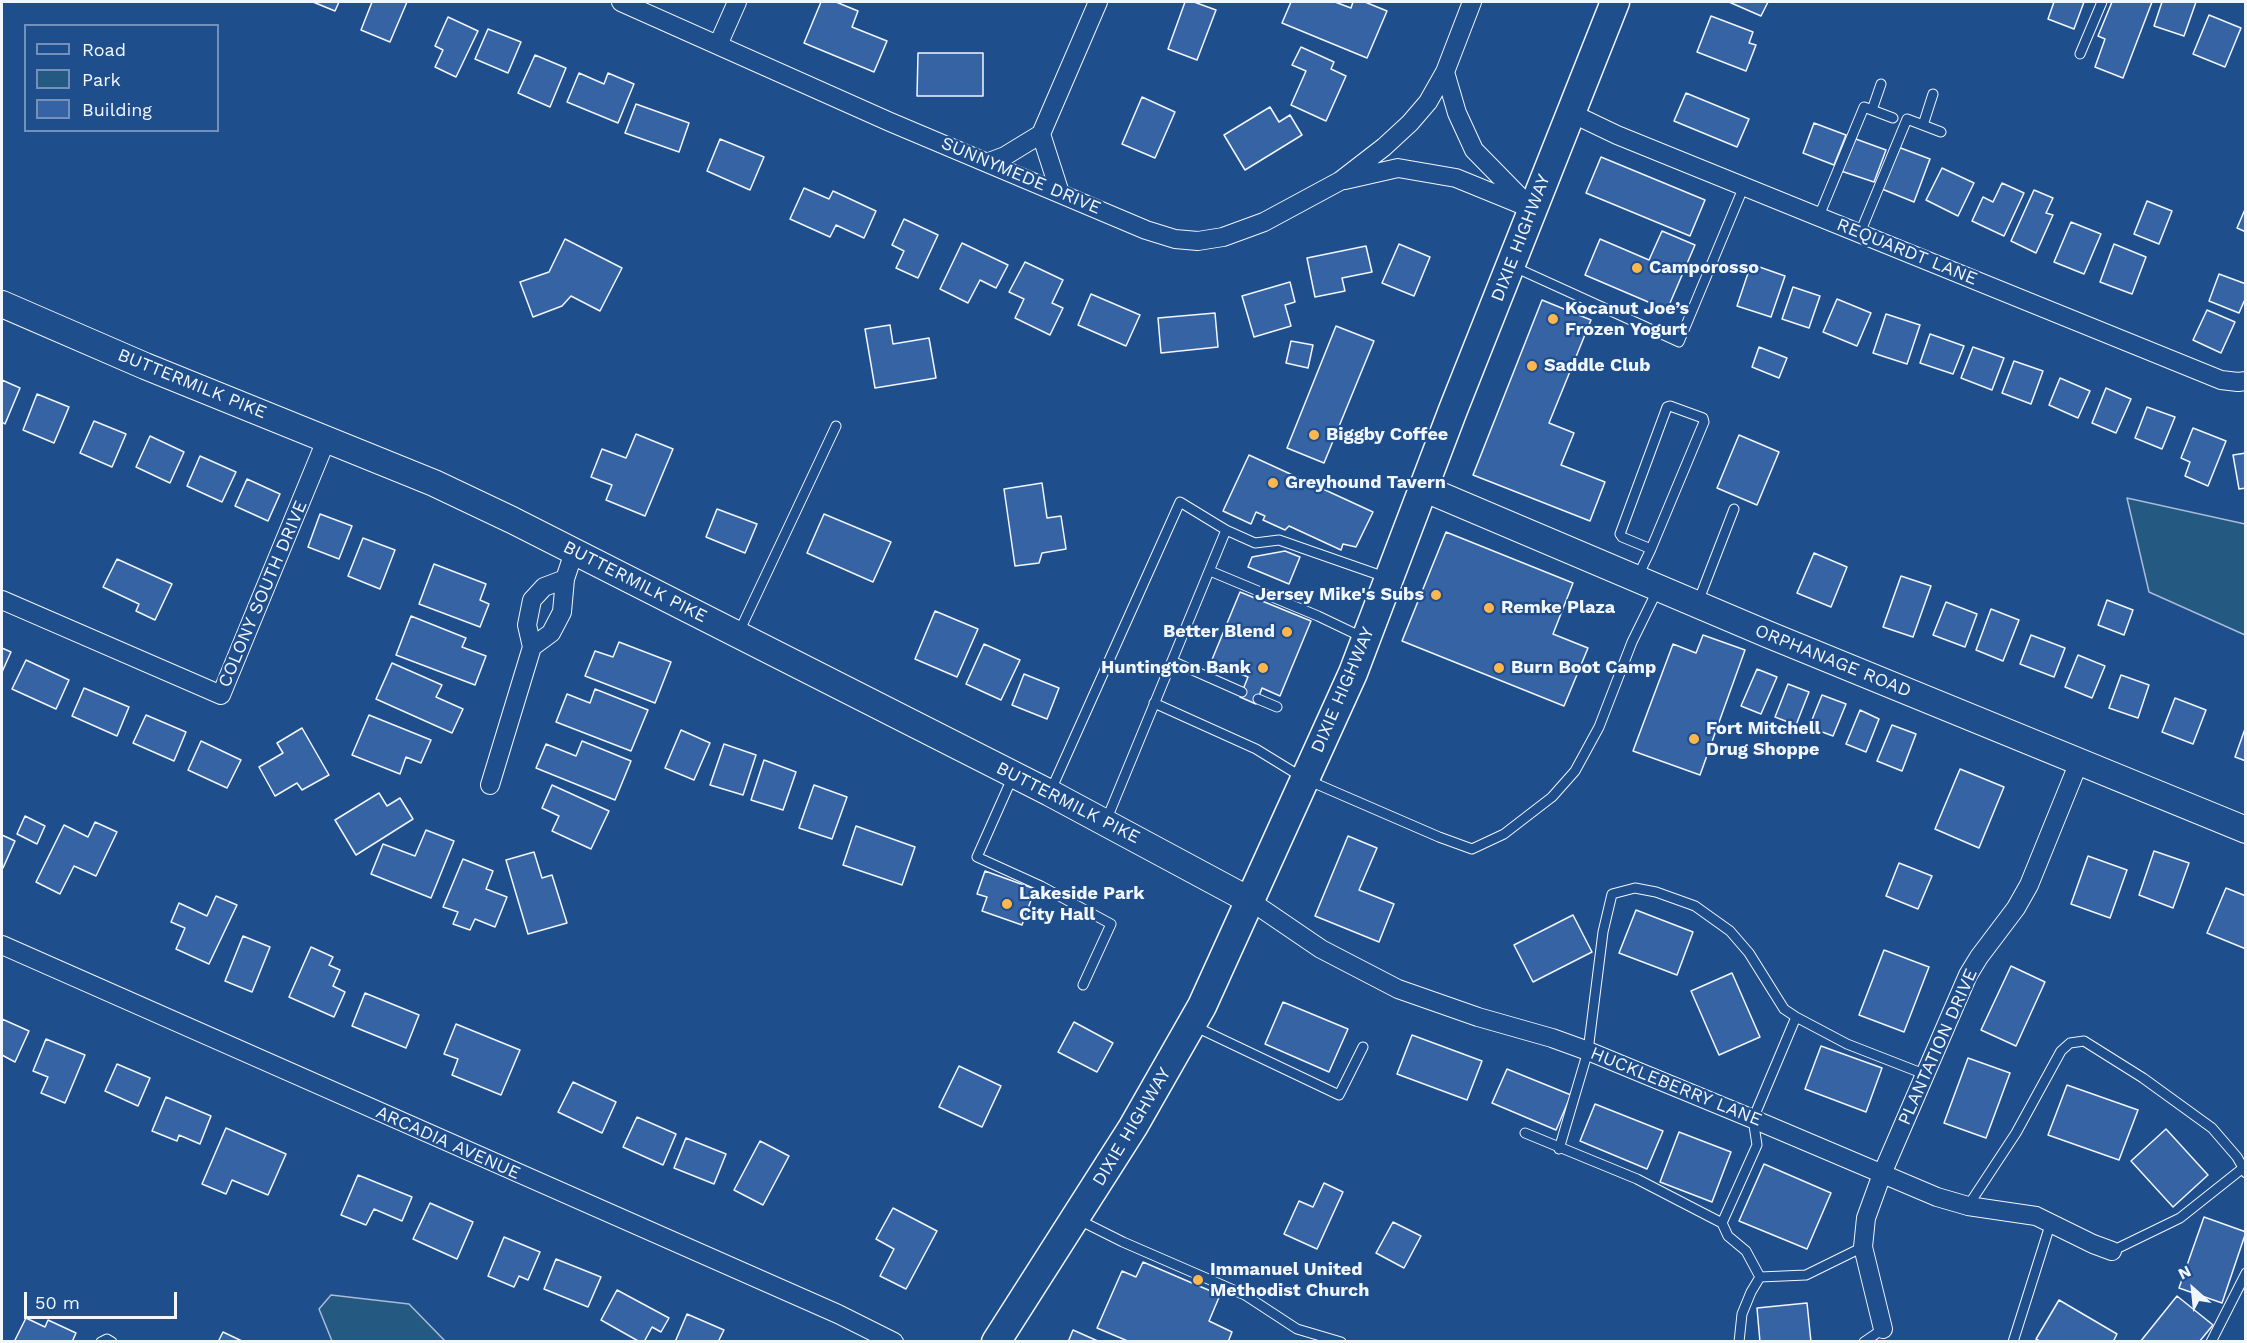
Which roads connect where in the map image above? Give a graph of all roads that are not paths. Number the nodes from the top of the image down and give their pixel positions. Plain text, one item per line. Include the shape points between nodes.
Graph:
1 (621, 2) edge
2 (737, 2) edge
3 (1098, 2) edge
4 (1472, 2) edge
5 (1615, 2) edge
6 (2102, 2) edge
7 (718, 45) junction
8 (2080, 54) dead end
9 (1445, 72) junction
10 (1881, 84) dead end
11 (1934, 94) dead end
12 (1872, 110) junction
13 (1571, 113) junction
14 (1893, 118) dead end
15 (1923, 125) junction
16 (1941, 132) dead end
17 (1041, 134) junction
18 (989, 162) junction
19 (1340, 181) junction
20 (1744, 186) junction
21 (1060, 193) junction
22 (1532, 209) junction
23 (1819, 216) junction
24 (1860, 233) junction
25 (1510, 265) junction
26 (2, 304) edge
27 (2246, 381) edge
28 (837, 426) dead end
29 (327, 438) junction
30 (1423, 488) junction
31 (1734, 509) dead end
32 (1227, 530) junction
33 (1651, 549) junction
34 (574, 552) junction
35 (1210, 571) junction
36 (565, 579) junction
37 (1389, 579) junction
38 (1648, 582) junction
39 (2, 600) edge
40 (1697, 604) junction
41 (738, 634) junction
42 (1366, 638) junction
43 (532, 647) junction
44 (1172, 661) junction
45 (1242, 692) dead end
46 (1258, 699) dead end
47 (1154, 703) junction
48 (1277, 707) dead end
49 (2079, 762) junction
50 (1014, 774) junction
51 (1305, 779) junction
52 (490, 785) dead end
53 (1050, 793) junction
54 (1106, 821) junction
55 (2246, 830) edge
56 (1249, 900) junction
57 (2, 945) edge
58 (1083, 985) dead end
59 (1796, 1017) junction
60 (1192, 1025) junction
61 (1363, 1047) dead end
62 (1588, 1051) junction
63 (1924, 1074) junction
64 (1753, 1119) junction
65 (1525, 1133) dead end
66 (1559, 1149) junction
67 (2244, 1170) edge
68 (1882, 1174) junction
69 (1968, 1206) junction
70 (1075, 1218) junction
71 (2051, 1222) junction
72 (1722, 1223) junction
73 (1863, 1248) junction
74 (2112, 1251) joint
75 (2246, 1273) edge
76 (1761, 1277) junction
77 (1883, 1329) joint
78 (101, 1341) edge
79 (111, 1341) edge
80 (894, 1341) edge
81 (996, 1341) edge
82 (1341, 1341) edge
83 (1739, 1341) edge
84 (1864, 1341) edge
85 (2013, 1341) edge
86 (2211, 1341) edge

1 - 7 street, SUNNYMEDE DRIVE
2 - 7 street
3 - 17 street
4 - 9 street, SUNNYMEDE DRIVE
5 - 13 main road, DIXIE HIGHWAY
6 - 8 lane
7 - 18 street, SUNNYMEDE DRIVE
9 - 19 street, SUNNYMEDE DRIVE via 1410,123
9 - 22 street via 1457,113 1474,150
10 - 12 lane
11 - 15 lane
12 - 14 lane
12 - 23 lane via 1864,107
13 - 20 street, REQUARDT LANE
13 - 22 main road, DIXIE HIGHWAY
15 - 16 lane
15 - 24 lane via 1907,119
17 - 18 street
17 - 21 street
18 - 21 street, SUNNYMEDE DRIVE
19 - 21 street, SUNNYMEDE DRIVE via 1264,222 1223,237 1198,241 1146,230
19 - 22 street via 1398,168 1456,178
20 - 23 street, REQUARDT LANE
20 - 25 lane via 1679,342
22 - 25 main road, DIXIE HIGHWAY
23 - 24 street, REQUARDT LANE
24 - 27 street, REQUARDT LANE via 2221,380
25 - 30 main road, DIXIE HIGHWAY
26 - 29 main road, BUTTERMILK PIKE
28 - 41 lane
29 - 34 main road, BUTTERMILK PIKE via 444,488
29 - 39 street, COLONY SOUTH DRIVE via 221,695
30 - 37 main road, DIXIE HIGHWAY
30 - 38 main road, ORPHANAGE ROAD
31 - 40 lane
32 - 35 lane
32 - 37 lane via 1255,543 1279,540
32 - 53 lane via 1180,502
33 - 33 lane via 1704,423 1703,418 1670,406 1620,534
33 - 38 lane
34 - 36 street
34 - 41 main road, BUTTERMILK PIKE
35 - 42 lane
35 - 44 lane
36 - 43 street via 562,612 551,633
36 - 43 street via 544,587 532,600 527,625
37 - 42 main road, DIXIE HIGHWAY
38 - 40 main road, ORPHANAGE ROAD
38 - 51 lane via 1632,642 1599,727 1575,771 1551,797 1504,834 1472,849
40 - 49 main road, ORPHANAGE ROAD
41 - 50 main road, BUTTERMILK PIKE
42 - 51 main road, DIXIE HIGHWAY
43 - 52 street
44 - 45 lane
44 - 47 lane
46 - 48 lane
47 - 51 lane via 1256,749
47 - 54 lane
49 - 55 main road, ORPHANAGE ROAD
49 - 63 street, PLANTATION DRIVE via 2029,885 1968,975
50 - 53 main road, BUTTERMILK PIKE
50 - 58 lane via 977,857 1111,924
51 - 56 main road, DIXIE HIGHWAY
53 - 54 main road, BUTTERMILK PIKE
54 - 56 main road, BUTTERMILK PIKE
56 - 60 main road, DIXIE HIGHWAY
56 - 62 street, HUCKLEBERRY LANE via 1321,949 1398,989
57 - 80 street, ARCADIA AVENUE
59 - 62 lane via 1784,1009 1730,931 1695,906 1656,891 1635,888 1612,894 1602,932
59 - 63 lane via 1847,1044
59 - 64 lane
60 - 61 lane via 1339,1095
60 - 70 main road, DIXIE HIGHWAY
62 - 64 street, HUCKLEBERRY LANE
62 - 66 lane
63 - 68 street, PLANTATION DRIVE
64 - 68 street, HUCKLEBERRY LANE
64 - 72 lane via 1757,1145
65 - 66 lane
66 - 72 lane via 1637,1179
67 - 69 lane via 2212,1128 2084,1041 2070,1043 2061,1052 2016,1133
67 - 74 lane via 2180,1218
68 - 69 street, HUCKLEBERRY LANE
68 - 73 street, PLANTATION DRIVE via 1866,1218
69 - 71 street, HUCKLEBERRY LANE via 2036,1216
70 - 81 main road, DIXIE HIGHWAY
70 - 82 lane via 1245,1295 1297,1329
71 - 74 street, HUCKLEBERRY LANE
71 - 85 lane
72 - 76 lane via 1728,1236 1746,1251
73 - 76 lane via 1806,1275
73 - 77 street, PLANTATION DRIVE
75 - 86 lane
76 - 83 lane via 1742,1314
77 - 84 lane
78 - 79 lane

